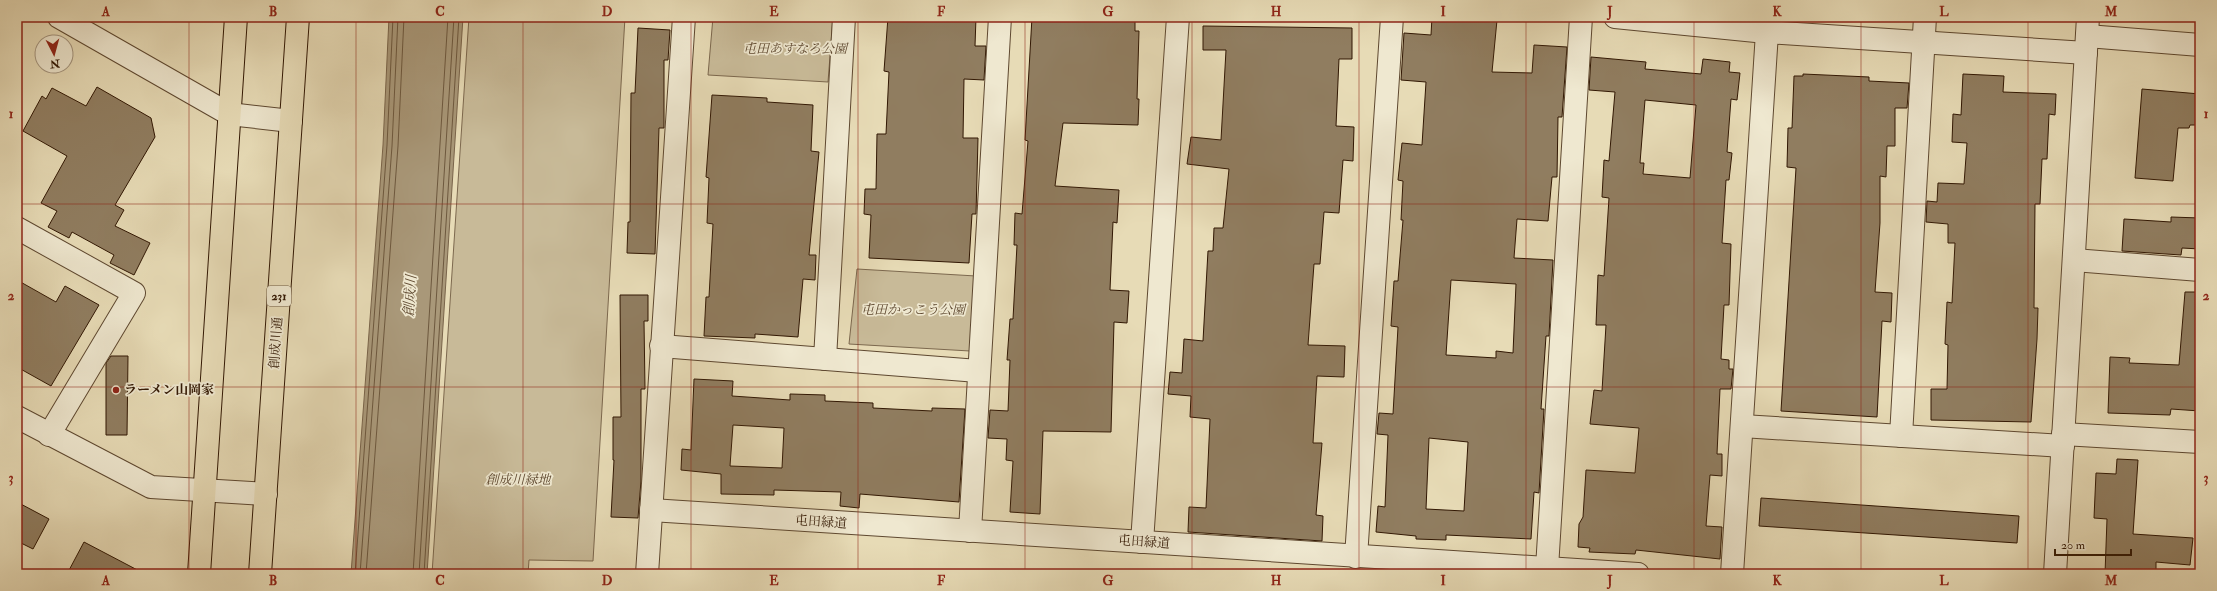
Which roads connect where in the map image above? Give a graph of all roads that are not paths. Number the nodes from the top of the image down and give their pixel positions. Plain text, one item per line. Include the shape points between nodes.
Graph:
1 (59, 17) edge
2 (236, 17) edge
3 (298, 17) edge
4 (684, 17) edge
5 (844, 17) edge
6 (1000, 17) edge
7 (1178, 17) edge
8 (1392, 17) edge
9 (1581, 17) edge
10 (1615, 17) edge
11 (1925, 17) edge
12 (1767, 24) edge
13 (2087, 35) edge
14 (1923, 42) junction
15 (2200, 45) edge
16 (229, 114) junction
17 (291, 121) junction
18 (17, 228) edge
19 (2074, 260) junction
20 (2200, 270) edge
21 (661, 346) junction
22 (825, 359) junction
23 (978, 371) junction
24 (17, 417) edge
25 (1742, 426) junction
26 (49, 435) junction
27 (1901, 436) junction
28 (2063, 440) junction
29 (2200, 442) edge
30 (205, 491) junction
31 (266, 494) junction
32 (650, 510) junction
33 (970, 531) junction
34 (1142, 542) junction
35 (1356, 557) junction
36 (1546, 571) edge
37 (199, 574) edge
38 (260, 574) edge
39 (647, 574) edge
40 (1638, 574) edge
41 (1732, 574) edge
42 (2055, 574) edge

1 - 16 street
2 - 16 highway
3 - 17 highway, 創成川通 / 231
4 - 21 street
5 - 22 street
6 - 23 street
7 - 34 street
8 - 35 street
9 - 36 street
10 - 12 street
11 - 14 street
12 - 14 street
12 - 25 street
13 - 14 street
13 - 15 street
13 - 19 street
14 - 27 street
16 - 17 street
16 - 30 highway
17 - 31 highway, 創成川通 / 231
18 - 26 street via 134,293
19 - 20 street
19 - 28 street
21 - 22 street
21 - 32 street
22 - 23 street
23 - 33 street
24 - 26 street
25 - 27 street
25 - 41 street
26 - 30 street via 151,487
27 - 28 street
28 - 29 street
28 - 42 street
30 - 31 street
30 - 37 highway
31 - 38 highway, 創成川通 / 231
32 - 33 street, 屯田緑道
32 - 39 street
33 - 34 street, 屯田緑道
34 - 35 street, 屯田緑道
35 - 36 street, 屯田緑道
36 - 40 street, 屯田緑道

